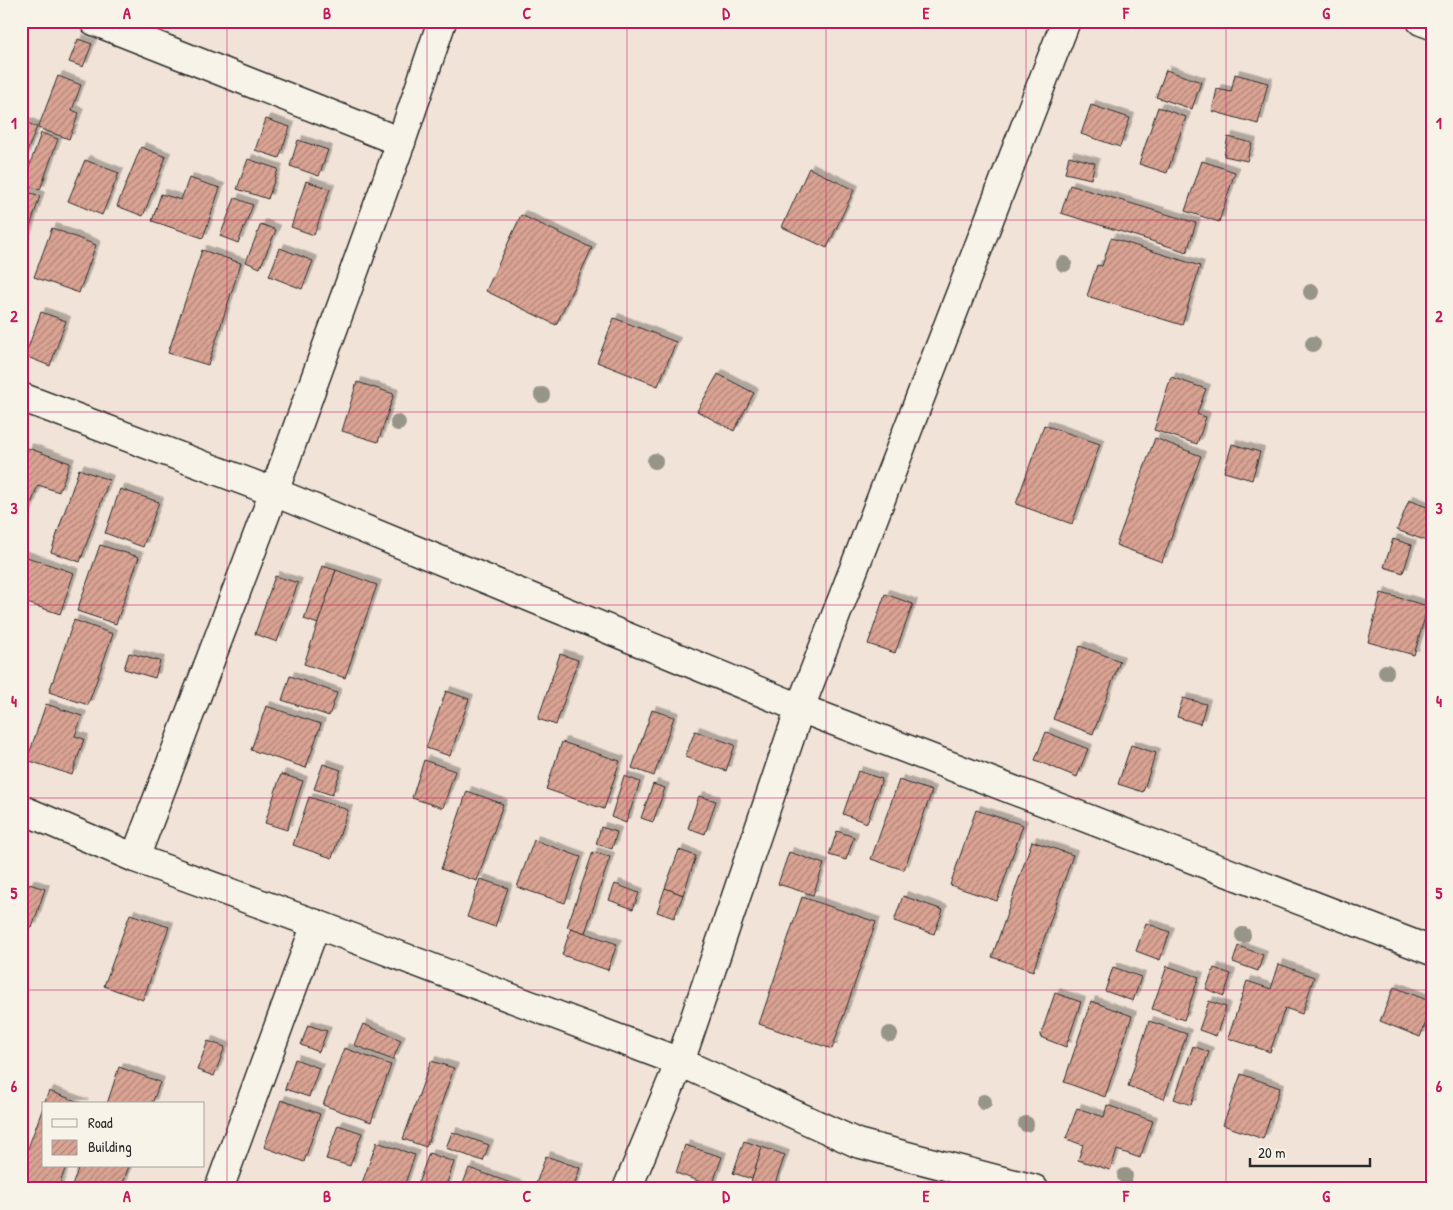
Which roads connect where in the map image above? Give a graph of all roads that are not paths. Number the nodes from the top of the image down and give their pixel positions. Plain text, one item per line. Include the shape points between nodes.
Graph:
1 (94, 21) edge
2 (442, 21) edge
3 (1066, 21) edge
4 (1421, 21) edge
5 (1432, 26) edge
6 (401, 142) junction
7 (21, 397) edge
8 (274, 492) junction
9 (800, 708) junction
10 (21, 809) edge
11 (135, 858) junction
12 (316, 924) junction
13 (1432, 951) edge
14 (680, 1062) junction
15 (219, 1189) edge
16 (627, 1189) edge
17 (1034, 1189) edge

1 - 6 street
2 - 6 street
3 - 9 street
4 - 5 street
6 - 8 street
7 - 8 street
8 - 9 street
8 - 11 street
9 - 13 street
9 - 14 street
10 - 11 street
11 - 12 street
12 - 14 street
12 - 15 street
14 - 16 street
14 - 17 street via 857,1143

